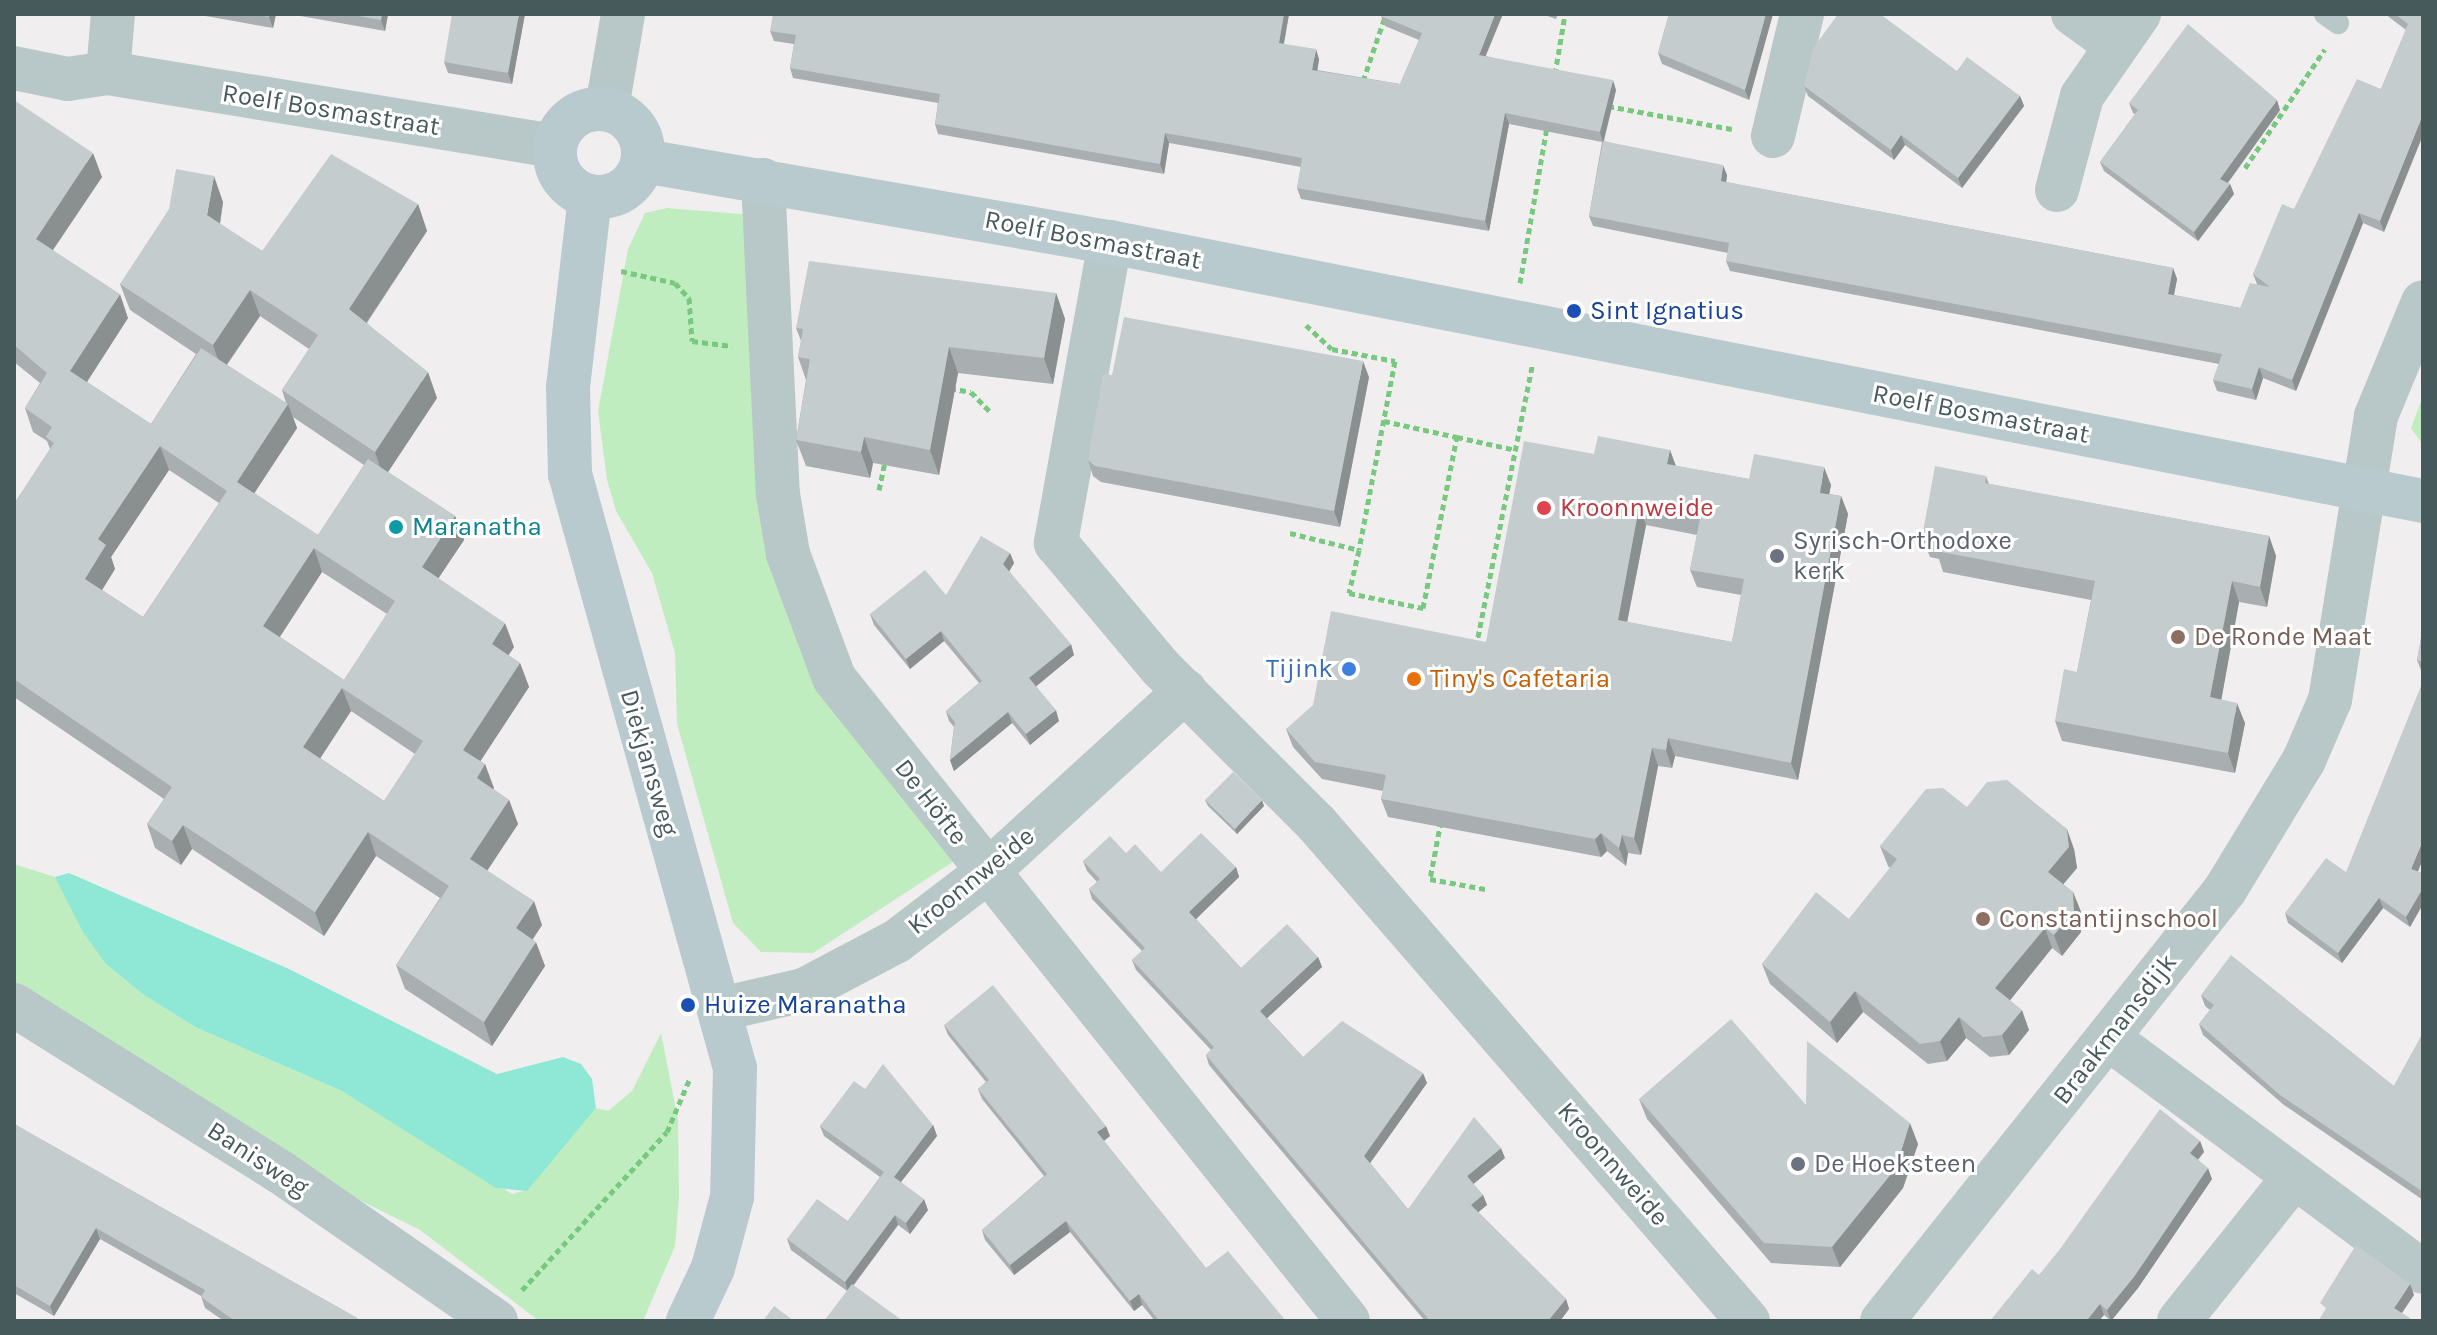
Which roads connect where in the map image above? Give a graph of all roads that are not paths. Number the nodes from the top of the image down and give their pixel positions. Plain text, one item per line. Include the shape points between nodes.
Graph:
1 (113, 14) edge
2 (623, 14) edge
3 (1802, 14) edge
4 (2073, 14) edge
5 (2127, 29) edge
6 (14, 40) edge
7 (14, 68) edge
8 (108, 73) junction
9 (607, 108) junction
10 (1773, 136) road end
11 (554, 146) junction
12 (644, 161) junction
13 (763, 180) junction
14 (2057, 190) dead end
15 (590, 197) junction
16 (1110, 242) junction
17 (2423, 302) edge
18 (2367, 490) junction
19 (2423, 501) edge
20 (1185, 691) junction
21 (986, 873) junction
22 (14, 1005) edge
23 (721, 1009) junction
24 (2108, 1038) junction
25 (2293, 1178) junction
26 (2423, 1272) edge
27 (495, 1320) edge
28 (688, 1321) edge
29 (1348, 1321) edge
30 (1748, 1321) edge
31 (1882, 1321) edge
32 (2179, 1321) edge

1 - 8 street
2 - 9 street
3 - 10 street
4 - 5 street
5 - 14 street via 2082,96
6 - 8 street, Roelf Bosmastraat via 72,51
7 - 8 street, Roelf Bosmastraat via 68,79
8 - 11 street, Roelf Bosmastraat
9 - 11 main road via 581,112
9 - 12 main road via 626,116 641,136
11 - 15 main road via 570,188
12 - 13 main road, Roelf Bosmastraat
12 - 15 main road via 634,182 614,196
13 - 16 main road, Roelf Bosmastraat
13 - 21 street, De Höfte via 769,351 788,554 834,678
15 - 23 main road, Diekjansweg via 568,387 570,474
16 - 18 main road, Roelf Bosmastraat
16 - 20 street, Kroonnweide via 1056,543
17 - 18 street, Braakmansdijk via 2376,416
18 - 19 main road, Roelf Bosmastraat
18 - 24 street, Braakmansdijk via 2330,700 2304,760 2225,890
20 - 21 street, Kroonnweide
20 - 30 street, Kroonnweide via 1317,824
21 - 23 street, Kroonnweide via 897,941 804,990
21 - 29 street, De Höfte
22 - 27 street, Banisweg via 279,1171
23 - 28 main road, Diekjansweg via 735,1068 732,1197 713,1268
24 - 25 street
24 - 31 street, Braakmansdijk
25 - 26 street
25 - 32 street

